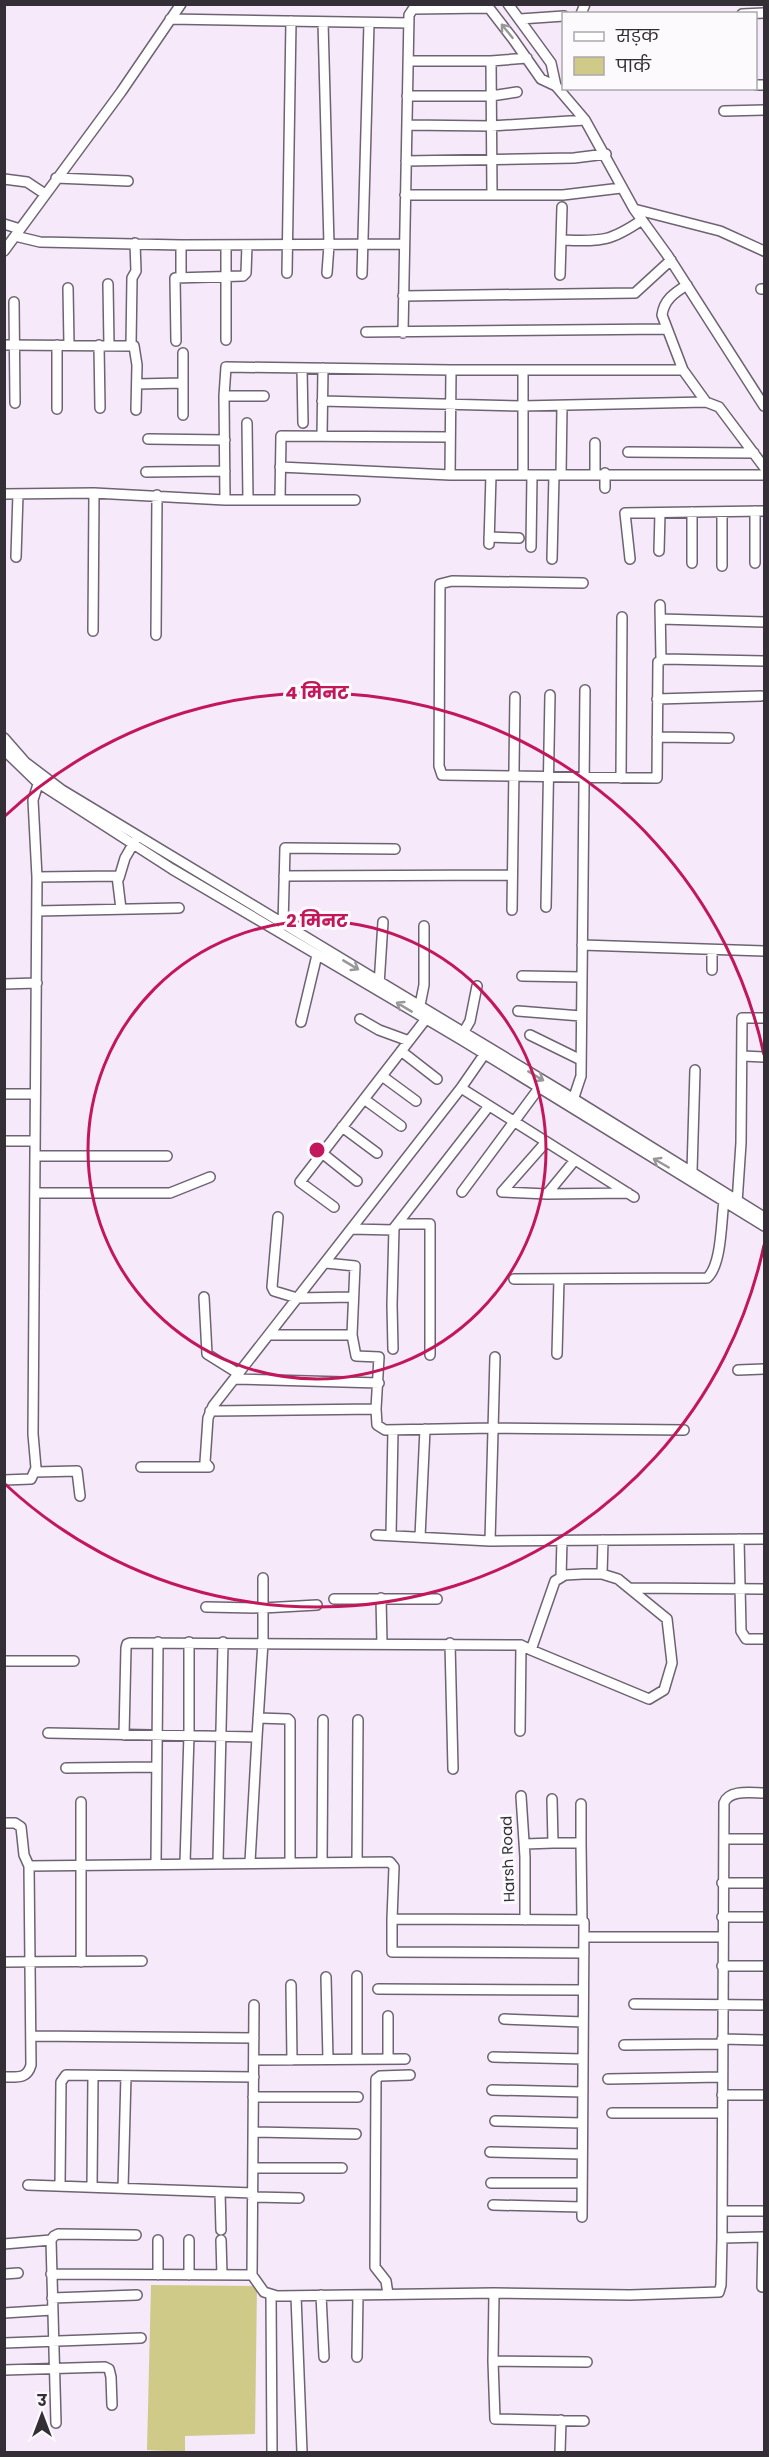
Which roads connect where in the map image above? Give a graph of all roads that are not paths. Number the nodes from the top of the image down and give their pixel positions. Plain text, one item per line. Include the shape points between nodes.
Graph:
1 (181, 4) edge
2 (508, 4) edge
3 (487, 6) edge
4 (747, 10) edge
5 (765, 13) edge
6 (562, 16) edge
7 (519, 19) junction
8 (170, 20) junction
9 (291, 21) junction
10 (323, 22) junction
11 (369, 23) junction
12 (409, 23) junction
13 (527, 58) junction
14 (408, 61) junction
15 (491, 62) junction
16 (556, 86) junction
17 (517, 92) dead end
18 (407, 96) junction
19 (491, 96) junction
20 (765, 110) edge
21 (724, 111) dead end
22 (585, 120) junction
23 (407, 125) junction
24 (491, 126) junction
25 (606, 154) junction
26 (491, 160) junction
27 (406, 161) junction
28 (56, 178) junction
29 (4, 179) edge
30 (128, 181) dead end
31 (621, 188) junction
32 (45, 194) junction
33 (405, 195) junction
34 (492, 195) junction
35 (561, 207) dead end
36 (634, 209) junction
37 (642, 220) junction
38 (4, 224) edge
39 (17, 232) junction
40 (561, 240) junction
41 (135, 243) junction
42 (361, 243) junction
43 (288, 244) junction
44 (404, 244) junction
45 (181, 245) junction
46 (226, 245) junction
47 (247, 245) junction
48 (329, 245) junction
49 (4, 251) edge
50 (765, 251) edge
51 (670, 260) junction
52 (287, 273) dead end
53 (327, 273) dead end
54 (362, 273) dead end
55 (560, 275) dead end
56 (181, 276) junction
57 (226, 277) junction
58 (108, 284) dead end
59 (687, 285) junction
60 (68, 288) dead end
61 (403, 296) junction
62 (14, 302) dead end
63 (666, 329) junction
64 (366, 332) dead end
65 (403, 333) junction
66 (226, 340) dead end
67 (176, 341) dead end
68 (9, 345) edge
69 (57, 345) junction
70 (69, 345) junction
71 (131, 345) junction
72 (104, 346) junction
73 (183, 353) dead end
74 (302, 368) junction
75 (323, 368) junction
76 (451, 370) junction
77 (523, 370) junction
78 (683, 370) junction
79 (183, 383) junction
80 (137, 384) junction
81 (224, 396) junction
82 (264, 396) dead end
83 (322, 401) junction
84 (706, 402) junction
85 (15, 403) dead end
86 (450, 406) junction
87 (522, 406) junction
88 (562, 406) junction
89 (765, 406) edge
90 (100, 408) dead end
91 (57, 409) dead end
92 (136, 410) dead end
93 (183, 415) dead end
94 (247, 423) dead end
95 (303, 423) dead end
96 (322, 436) junction
97 (449, 437) junction
98 (148, 440) dead end
99 (225, 440) junction
100 (595, 443) dead end
101 (628, 452) dead end
102 (754, 453) junction
103 (280, 467) junction
104 (765, 467) edge
105 (225, 471) junction
106 (146, 472) dead end
107 (605, 473) junction
108 (595, 474) junction
109 (450, 475) junction
110 (491, 475) junction
111 (528, 475) junction
112 (557, 475) junction
113 (765, 475) edge
114 (605, 488) dead end
115 (94, 493) junction
116 (4, 494) edge
117 (18, 494) junction
118 (157, 495) junction
119 (280, 499) junction
120 (225, 500) junction
121 (248, 500) junction
122 (355, 500) dead end
123 (760, 511) edge
124 (692, 512) junction
125 (722, 512) junction
126 (660, 513) junction
127 (519, 538) dead end
128 (531, 547) dead end
129 (659, 551) dead end
130 (16, 557) dead end
131 (552, 559) dead end
132 (630, 559) dead end
133 (692, 562) dead end
134 (755, 563) dead end
135 (722, 566) dead end
136 (583, 584) dead end
137 (660, 605) dead end
138 (622, 618) dead end
139 (661, 619) junction
140 (765, 622) edge
141 (93, 632) dead end
142 (156, 635) dead end
143 (662, 660) junction
144 (765, 661) edge
145 (585, 690) dead end
146 (550, 695) dead end
147 (761, 696) dead end
148 (515, 698) dead end
149 (657, 699) junction
150 (657, 737) junction
151 (4, 738) edge
152 (729, 738) dead end
153 (4, 750) edge
154 (513, 777) junction
155 (549, 777) junction
156 (584, 777) junction
157 (621, 778) junction
158 (39, 779) junction
159 (135, 840) junction
160 (394, 849) dead end
161 (512, 875) junction
162 (284, 876) junction
163 (37, 877) junction
164 (119, 878) junction
165 (546, 907) dead end
166 (179, 908) dead end
167 (121, 909) junction
168 (512, 910) dead end
169 (37, 911) junction
170 (382, 922) dead end
171 (272, 923) junction
172 (283, 925) junction
173 (424, 926) dead end
174 (582, 945) junction
175 (712, 950) junction
176 (765, 951) edge
177 (322, 955) junction
178 (712, 970) dead end
179 (522, 976) dead end
180 (582, 977) junction
181 (37, 983) junction
182 (4, 984) edge
183 (379, 987) junction
184 (477, 987) dead end
185 (420, 1005) junction
186 (518, 1011) dead end
187 (428, 1016) junction
188 (581, 1016) junction
189 (765, 1018) edge
190 (360, 1019) dead end
191 (301, 1022) dead end
192 (461, 1035) junction
193 (530, 1035) dead end
194 (409, 1041) junction
195 (401, 1051) junction
196 (487, 1051) junction
197 (743, 1056) junction
198 (765, 1057) edge
199 (581, 1059) junction
200 (695, 1070) dead end
201 (382, 1076) junction
202 (437, 1079) dead end
203 (461, 1088) junction
204 (539, 1089) junction
205 (4, 1094) edge
206 (35, 1094) junction
207 (364, 1099) junction
208 (416, 1101) dead end
209 (572, 1103) junction
210 (489, 1106) junction
211 (514, 1121) junction
212 (401, 1126) dead end
213 (342, 1127) junction
214 (4, 1141) edge
215 (34, 1141) junction
216 (546, 1142) junction
217 (322, 1153) junction
218 (377, 1153) dead end
219 (35, 1156) junction
220 (167, 1156) dead end
221 (575, 1160) junction
222 (687, 1171) junction
223 (210, 1177) dead end
224 (357, 1181) dead end
225 (462, 1192) dead end
226 (35, 1193) junction
227 (547, 1194) junction
228 (724, 1201) junction
229 (737, 1204) junction
230 (334, 1207) dead end
231 (278, 1217) dead end
232 (765, 1217) edge
233 (765, 1226) edge
234 (396, 1227) junction
235 (352, 1229) junction
236 (326, 1263) junction
237 (514, 1279) dead end
238 (559, 1280) junction
239 (204, 1297) dead end
240 (353, 1297) junction
241 (297, 1298) junction
242 (269, 1335) junction
243 (352, 1335) junction
244 (393, 1349) dead end
245 (557, 1354) dead end
246 (430, 1356) dead end
247 (495, 1357) dead end
248 (765, 1369) edge
249 (738, 1370) dead end
250 (237, 1377) junction
251 (379, 1383) junction
252 (376, 1409) junction
253 (210, 1411) junction
254 (493, 1428) junction
255 (426, 1429) junction
256 (393, 1430) junction
257 (684, 1430) dead end
258 (141, 1467) dead end
259 (35, 1472) junction
260 (4, 1480) edge
261 (80, 1496) dead end
262 (376, 1535) dead end
263 (391, 1536) junction
264 (420, 1537) junction
265 (739, 1539) junction
266 (765, 1539) edge
267 (561, 1540) junction
268 (603, 1540) junction
269 (490, 1541) junction
270 (602, 1574) junction
271 (561, 1577) junction
272 (263, 1578) dead end
273 (630, 1588) junction
274 (739, 1589) junction
275 (765, 1589) edge
276 (381, 1598) junction
277 (334, 1599) dead end
278 (437, 1599) dead end
279 (317, 1605) dead end
280 (206, 1607) dead end
281 (263, 1608) junction
282 (765, 1640) edge
283 (158, 1642) junction
284 (189, 1642) junction
285 (223, 1642) junction
286 (263, 1642) junction
287 (450, 1643) junction
288 (382, 1644) junction
289 (521, 1644) junction
290 (531, 1650) junction
291 (4, 1661) edge
292 (74, 1661) dead end
293 (258, 1718) junction
294 (323, 1720) dead end
295 (358, 1720) dead end
296 (520, 1731) dead end
297 (48, 1733) dead end
298 (124, 1735) junction
299 (156, 1735) junction
300 (189, 1735) junction
301 (222, 1736) junction
302 (257, 1737) junction
303 (156, 1767) junction
304 (66, 1768) dead end
305 (453, 1769) dead end
306 (765, 1793) edge
307 (520, 1796) dead end
308 (552, 1799) dead end
309 (81, 1802) dead end
310 (581, 1804) dead end
311 (4, 1823) edge
312 (724, 1839) junction
313 (765, 1839) edge
314 (553, 1843) junction
315 (525, 1844) junction
316 (581, 1844) junction
317 (219, 1862) junction
318 (250, 1862) junction
319 (290, 1862) junction
320 (322, 1862) junction
321 (357, 1862) junction
322 (156, 1863) junction
323 (185, 1863) junction
324 (82, 1864) junction
325 (29, 1866) junction
326 (722, 1883) junction
327 (765, 1883) edge
328 (722, 1917) junction
329 (765, 1917) edge
330 (392, 1919) junction
331 (525, 1920) junction
332 (582, 1921) junction
333 (584, 1937) junction
334 (722, 1937) junction
335 (584, 1953) junction
336 (29, 1961) junction
337 (142, 1961) dead end
338 (4, 1962) edge
339 (81, 1962) junction
340 (722, 1966) junction
341 (765, 1966) edge
342 (357, 1976) dead end
343 (326, 1977) dead end
344 (291, 1985) dead end
345 (378, 1989) dead end
346 (584, 1990) junction
347 (634, 2004) dead end
348 (254, 2005) dead end
349 (722, 2005) junction
350 (765, 2005) edge
351 (388, 2016) dead end
352 (504, 2019) dead end
353 (583, 2022) junction
354 (31, 2037) junction
355 (254, 2038) junction
356 (765, 2040) edge
357 (722, 2041) junction
358 (624, 2045) dead end
359 (493, 2057) dead end
360 (357, 2059) junction
361 (388, 2059) junction
362 (405, 2059) dead end
363 (583, 2059) junction
364 (254, 2060) junction
365 (292, 2060) junction
366 (328, 2060) junction
367 (410, 2075) dead end
368 (93, 2076) junction
369 (126, 2076) junction
370 (4, 2077) edge
371 (254, 2077) junction
372 (722, 2077) junction
373 (608, 2079) dead end
374 (492, 2090) dead end
375 (583, 2092) junction
376 (722, 2095) junction
377 (765, 2095) edge
378 (253, 2097) junction
379 (358, 2097) dead end
380 (612, 2112) dead end
381 (722, 2112) junction
382 (495, 2121) dead end
383 (582, 2123) junction
384 (253, 2132) junction
385 (356, 2134) dead end
386 (490, 2152) dead end
387 (582, 2154) junction
388 (253, 2168) junction
389 (342, 2168) dead end
390 (491, 2183) dead end
391 (582, 2183) junction
392 (28, 2185) dead end
393 (60, 2186) junction
394 (92, 2187) junction
395 (123, 2188) junction
396 (220, 2192) junction
397 (252, 2195) junction
398 (298, 2198) dead end
399 (493, 2205) dead end
400 (722, 2211) junction
401 (765, 2211) edge
402 (136, 2235) dead end
403 (764, 2237) edge
404 (722, 2238) junction
405 (51, 2240) junction
406 (158, 2240) dead end
407 (189, 2240) dead end
408 (4, 2244) edge
409 (18, 2273) dead end
410 (4, 2274) edge
411 (51, 2274) junction
412 (189, 2275) junction
413 (222, 2275) junction
414 (252, 2275) junction
415 (158, 2276) junction
416 (762, 2287) dead end
417 (494, 2293) junction
418 (388, 2294) junction
419 (137, 2295) dead end
420 (271, 2295) junction
421 (321, 2295) junction
422 (358, 2295) junction
423 (296, 2296) junction
424 (52, 2298) junction
425 (52, 2310) junction
426 (4, 2313) edge
427 (141, 2338) dead end
428 (53, 2341) junction
429 (4, 2343) edge
430 (324, 2357) dead end
431 (357, 2357) dead end
432 (493, 2361) junction
433 (586, 2362) dead end
434 (53, 2368) junction
435 (4, 2370) edge
436 (112, 2405) dead end
437 (561, 2420) junction
438 (584, 2421) dead end
439 (56, 2423) dead end
440 (272, 2452) edge
441 (302, 2452) edge
442 (560, 2452) edge

1 - 8 street
2 - 7 street
3 - 12 street via 413,9
13 -> 3 street
4 - 5 street
6 - 7 street
7 - 16 street via 551,63
8 - 9 street
8 - 28 street
9 - 10 street
9 - 43 street
10 - 11 street
10 - 48 street
11 - 12 street
11 - 42 street
12 - 14 street
13 - 15 street
13 - 16 street via 541,79
14 - 15 street
14 - 18 street
15 - 19 street
16 - 22 street
17 - 19 street
18 - 19 street
18 - 23 street
19 - 24 street
20 - 21 street
22 - 24 street
22 - 25 street
23 - 24 street
23 - 27 street
24 - 26 street
25 - 26 street
25 - 31 street
26 - 27 street
26 - 34 street
27 - 33 street
28 - 30 street
28 - 32 street
29 - 32 street via 27,182
31 - 34 street via 563,195
31 - 36 street
32 - 39 street
33 - 34 street
33 - 44 street
35 - 40 street
36 - 37 street
36 - 50 street via 720,231
37 - 40 street via 618,236 601,241
37 - 51 street
38 - 39 street
39 - 41 street via 40,242
39 - 49 street
40 - 55 street
41 - 45 street
41 - 71 street
42 - 44 street
42 - 48 street
42 - 54 street
43 - 47 street
43 - 48 street
43 - 52 street
44 - 61 street
45 - 46 street
45 - 56 street
46 - 47 street
46 - 57 street
47 - 57 street via 246,273
48 - 53 street
51 - 59 street
51 - 61 street via 635,293
56 - 57 street
56 - 67 street via 175,278
57 - 66 street
58 - 72 street
59 - 63 street via 663,306
59 - 89 street
60 - 70 street
61 - 65 street
62 - 68 street
63 - 65 street
63 - 78 street
64 - 65 street
68 - 69 street
68 - 85 street
69 - 70 street
69 - 91 street
70 - 72 street
71 - 72 street
71 - 80 street via 136,350
72 - 90 street
73 - 79 street
74 - 75 street
74 - 81 street via 225,367
74 - 95 street
75 - 76 street
75 - 83 street
76 - 77 street
76 - 86 street
77 - 78 street
77 - 87 street
78 - 84 street
79 - 80 street
79 - 93 street
80 - 92 street
81 - 82 street
81 - 99 street
83 - 86 street
83 - 96 street
84 - 88 street
84 - 102 street via 719,407
86 - 87 street
86 - 97 street
87 - 88 street
87 - 111 street
88 - 112 street
94 - 121 street
96 - 97 street
96 - 103 street via 281,435
97 - 109 street
98 - 99 street
99 - 105 street
100 - 108 street
101 - 102 street
102 - 104 street
103 - 109 street
103 - 119 street
105 - 106 street
105 - 120 street
107 - 108 street
107 - 113 street
107 - 114 street
108 - 112 street
109 - 110 street
110 - 111 street
110 - 127 street via 489,540
111 - 112 street
111 - 128 street
112 - 131 street
115 - 117 street
115 - 118 street
115 - 141 street
116 - 117 street
117 - 130 street
118 - 120 street
118 - 142 street
119 - 121 street
119 - 122 street
120 - 121 street
123 - 125 street
123 - 134 street
124 - 125 street
124 - 126 street
124 - 133 street
125 - 135 street
126 - 129 street
126 - 132 street via 625,513
136 - 154 street via 440,584 440,773 444,777
137 - 139 street
138 - 157 street
139 - 140 street
139 - 143 street
143 - 144 street
143 - 149 street via 658,665
145 - 156 street
146 - 155 street
147 - 149 street
148 - 154 street
149 - 150 street
150 - 152 street
150 - 157 street via 657,778
151 - 158 street
153 - 158 street
154 - 155 street
154 - 161 street
155 - 156 street
155 - 165 street
156 - 157 street
156 - 174 street
158 - 159 street
158 - 163 street via 33,800
159 - 164 street
159 - 171 street
160 - 162 street via 287,847
161 - 162 street
161 - 168 street
162 - 172 street
163 - 164 street
163 - 169 street
164 - 167 street
166 - 167 street
167 - 169 street
169 - 181 street
170 - 183 street
171 - 172 street
171 - 177 street
172 - 177 street
173 - 185 street
174 - 175 street
174 - 180 street
175 - 176 street
175 - 178 street
177 - 183 street
177 - 191 street
179 - 180 street
180 - 188 street
181 - 182 street
181 - 206 street
183 - 185 street
187 -> 183 street
184 - 192 street via 473,1009
185 - 187 street
186 - 188 street
187 - 192 street
187 - 194 street
188 - 199 street
189 - 197 street via 742,1018
190 - 194 street
192 - 196 street
193 - 199 street
194 - 195 street
195 - 201 street
195 - 202 street
196 - 203 street
196 - 204 street
196 -> 209 street
197 - 198 street
197 - 229 street
199 - 209 street via 580,1081
200 - 222 street
201 - 207 street
201 - 208 street
203 - 210 street
203 - 235 street
204 - 209 street
204 - 211 street
205 - 206 street
206 - 215 street
207 - 212 street
207 - 213 street
209 - 222 street
210 - 211 street
210 - 234 street
211 - 216 street
211 - 225 street
213 - 217 street
213 - 218 street
214 - 215 street
215 - 219 street
216 - 221 street
216 - 227 street via 502,1192
217 - 224 street
217 - 230 street via 300,1182
219 - 220 street
219 - 226 street
221 - 227 street
221 - 227 street via 631,1195
222 - 228 street
222 - 229 street
223 - 226 street via 171,1193
226 - 259 street
228 - 229 street
228 - 238 street via 716,1263 707,1278
229 - 232 street
229 - 233 street
231 - 241 street via 272,1287 278,1294
234 - 235 street
234 - 244 street
234 - 246 street via 430,1224
235 - 236 street
236 - 240 street via 354,1266
236 - 241 street
237 - 238 street
238 - 245 street
239 - 250 street via 207,1354
240 - 241 street
240 - 243 street
241 - 242 street
242 - 243 street
242 - 250 street
243 - 251 street via 357,1356 379,1357
247 - 254 street
248 - 249 street
250 - 251 street
250 - 253 street
251 - 252 street
252 - 253 street
252 - 256 street via 380,1429
253 - 258 street via 206,1462 209,1467
254 - 255 street
254 - 257 street
254 - 269 street
255 - 256 street
255 - 264 street
256 - 263 street
259 - 260 street via 31,1479
259 - 261 street via 77,1471
262 - 263 street
263 - 264 street
264 - 269 street
265 - 266 street
265 - 268 street
265 - 274 street
267 - 268 street
267 - 269 street
267 - 271 street
268 - 270 street
270 - 271 street
270 - 273 street
271 - 290 street via 555,1581
272 - 281 street
273 - 274 street
273 - 290 street via 667,1618 672,1663 664,1690 654,1697 649,1699
274 - 275 street
274 - 282 street via 743,1636
276 - 277 street
276 - 278 street
276 - 288 street
279 - 281 street
280 - 281 street
281 - 286 street
283 - 284 street
283 - 298 street via 127,1644
283 - 299 street
284 - 285 street
284 - 300 street
285 - 286 street
285 - 301 street
286 - 288 street
286 - 293 street
287 - 288 street
287 - 289 street
287 - 305 street
289 - 290 street
289 - 296 street
291 - 292 street
293 - 302 street
293 - 319 street via 290,1722
294 - 320 street
295 - 321 street
297 - 298 street
298 - 299 street
299 - 300 street
299 - 303 street
300 - 301 street
300 - 323 street
301 - 302 street
301 - 317 street
302 - 318 street
303 - 304 street
303 - 322 street
306 - 312 street via 732,1794 726,1798
307 - 315 street, Harsh Road
308 - 314 street
309 - 324 street
310 - 316 street
311 - 325 street via 21,1827
312 - 313 street
312 - 326 street
314 - 315 street
314 - 316 street
315 - 331 street, Harsh Road
316 - 332 street
317 - 318 street
317 - 323 street
318 - 319 street
319 - 320 street
320 - 321 street
321 - 330 street via 394,1865
322 - 323 street
322 - 324 street
324 - 325 street
324 - 339 street
325 - 336 street
326 - 327 street
326 - 328 street
328 - 329 street
328 - 334 street
330 - 331 street
330 - 335 street via 392,1952
331 - 332 street
332 - 333 street
333 - 334 street
333 - 335 street
334 - 340 street
335 - 346 street
336 - 338 street
336 - 339 street
336 - 354 street
337 - 339 street
340 - 341 street
340 - 349 street
342 - 360 street
343 - 366 street
344 - 365 street
345 - 346 street
346 - 353 street
347 - 349 street
348 - 355 street
349 - 350 street
349 - 357 street
351 - 361 street
352 - 353 street
353 - 363 street
354 - 355 street
354 - 370 street via 27,2075
355 - 364 street
356 - 357 street
357 - 358 street
357 - 372 street
359 - 363 street
360 - 361 street
360 - 366 street
361 - 362 street
363 - 375 street
364 - 365 street
364 - 371 street
365 - 366 street
367 - 418 street via 375,2079 375,2267 386,2281
368 - 369 street
368 - 393 street via 62,2078
368 - 394 street
369 - 371 street
369 - 395 street
371 - 378 street
372 - 373 street
372 - 376 street
374 - 375 street
375 - 383 street
376 - 377 street
376 - 381 street
378 - 379 street
378 - 384 street
380 - 381 street
381 - 400 street
382 - 383 street
383 - 387 street
384 - 385 street
384 - 388 street
386 - 387 street
387 - 391 street
388 - 389 street
388 - 397 street
390 - 391 street
391 - 399 street via 582,2212
392 - 393 street
393 - 394 street
394 - 395 street
395 - 396 street
396 - 397 street
396 - 413 street
397 - 398 street
397 - 414 street
400 - 401 street
400 - 404 street
402 - 405 street via 58,2234
403 - 404 street
403 - 416 street
404 - 417 street via 722,2285 715,2293
405 - 408 street
405 - 411 street
406 - 415 street
407 - 412 street
409 - 410 street
411 - 415 street
411 - 424 street
412 - 413 street
412 - 415 street
413 - 414 street
414 - 420 street via 264,2292
417 - 418 street
417 - 432 street
418 - 422 street
419 - 424 street
420 - 423 street
420 - 440 street
421 - 422 street
421 - 423 street
421 - 430 street
422 - 431 street
423 - 441 street
424 - 425 street
425 - 426 street
425 - 428 street
427 - 428 street
428 - 429 street
428 - 434 street
432 - 433 street
432 - 437 street via 495,2419
434 - 435 street
434 - 436 street via 109,2369
434 - 439 street
437 - 438 street
437 - 442 street

